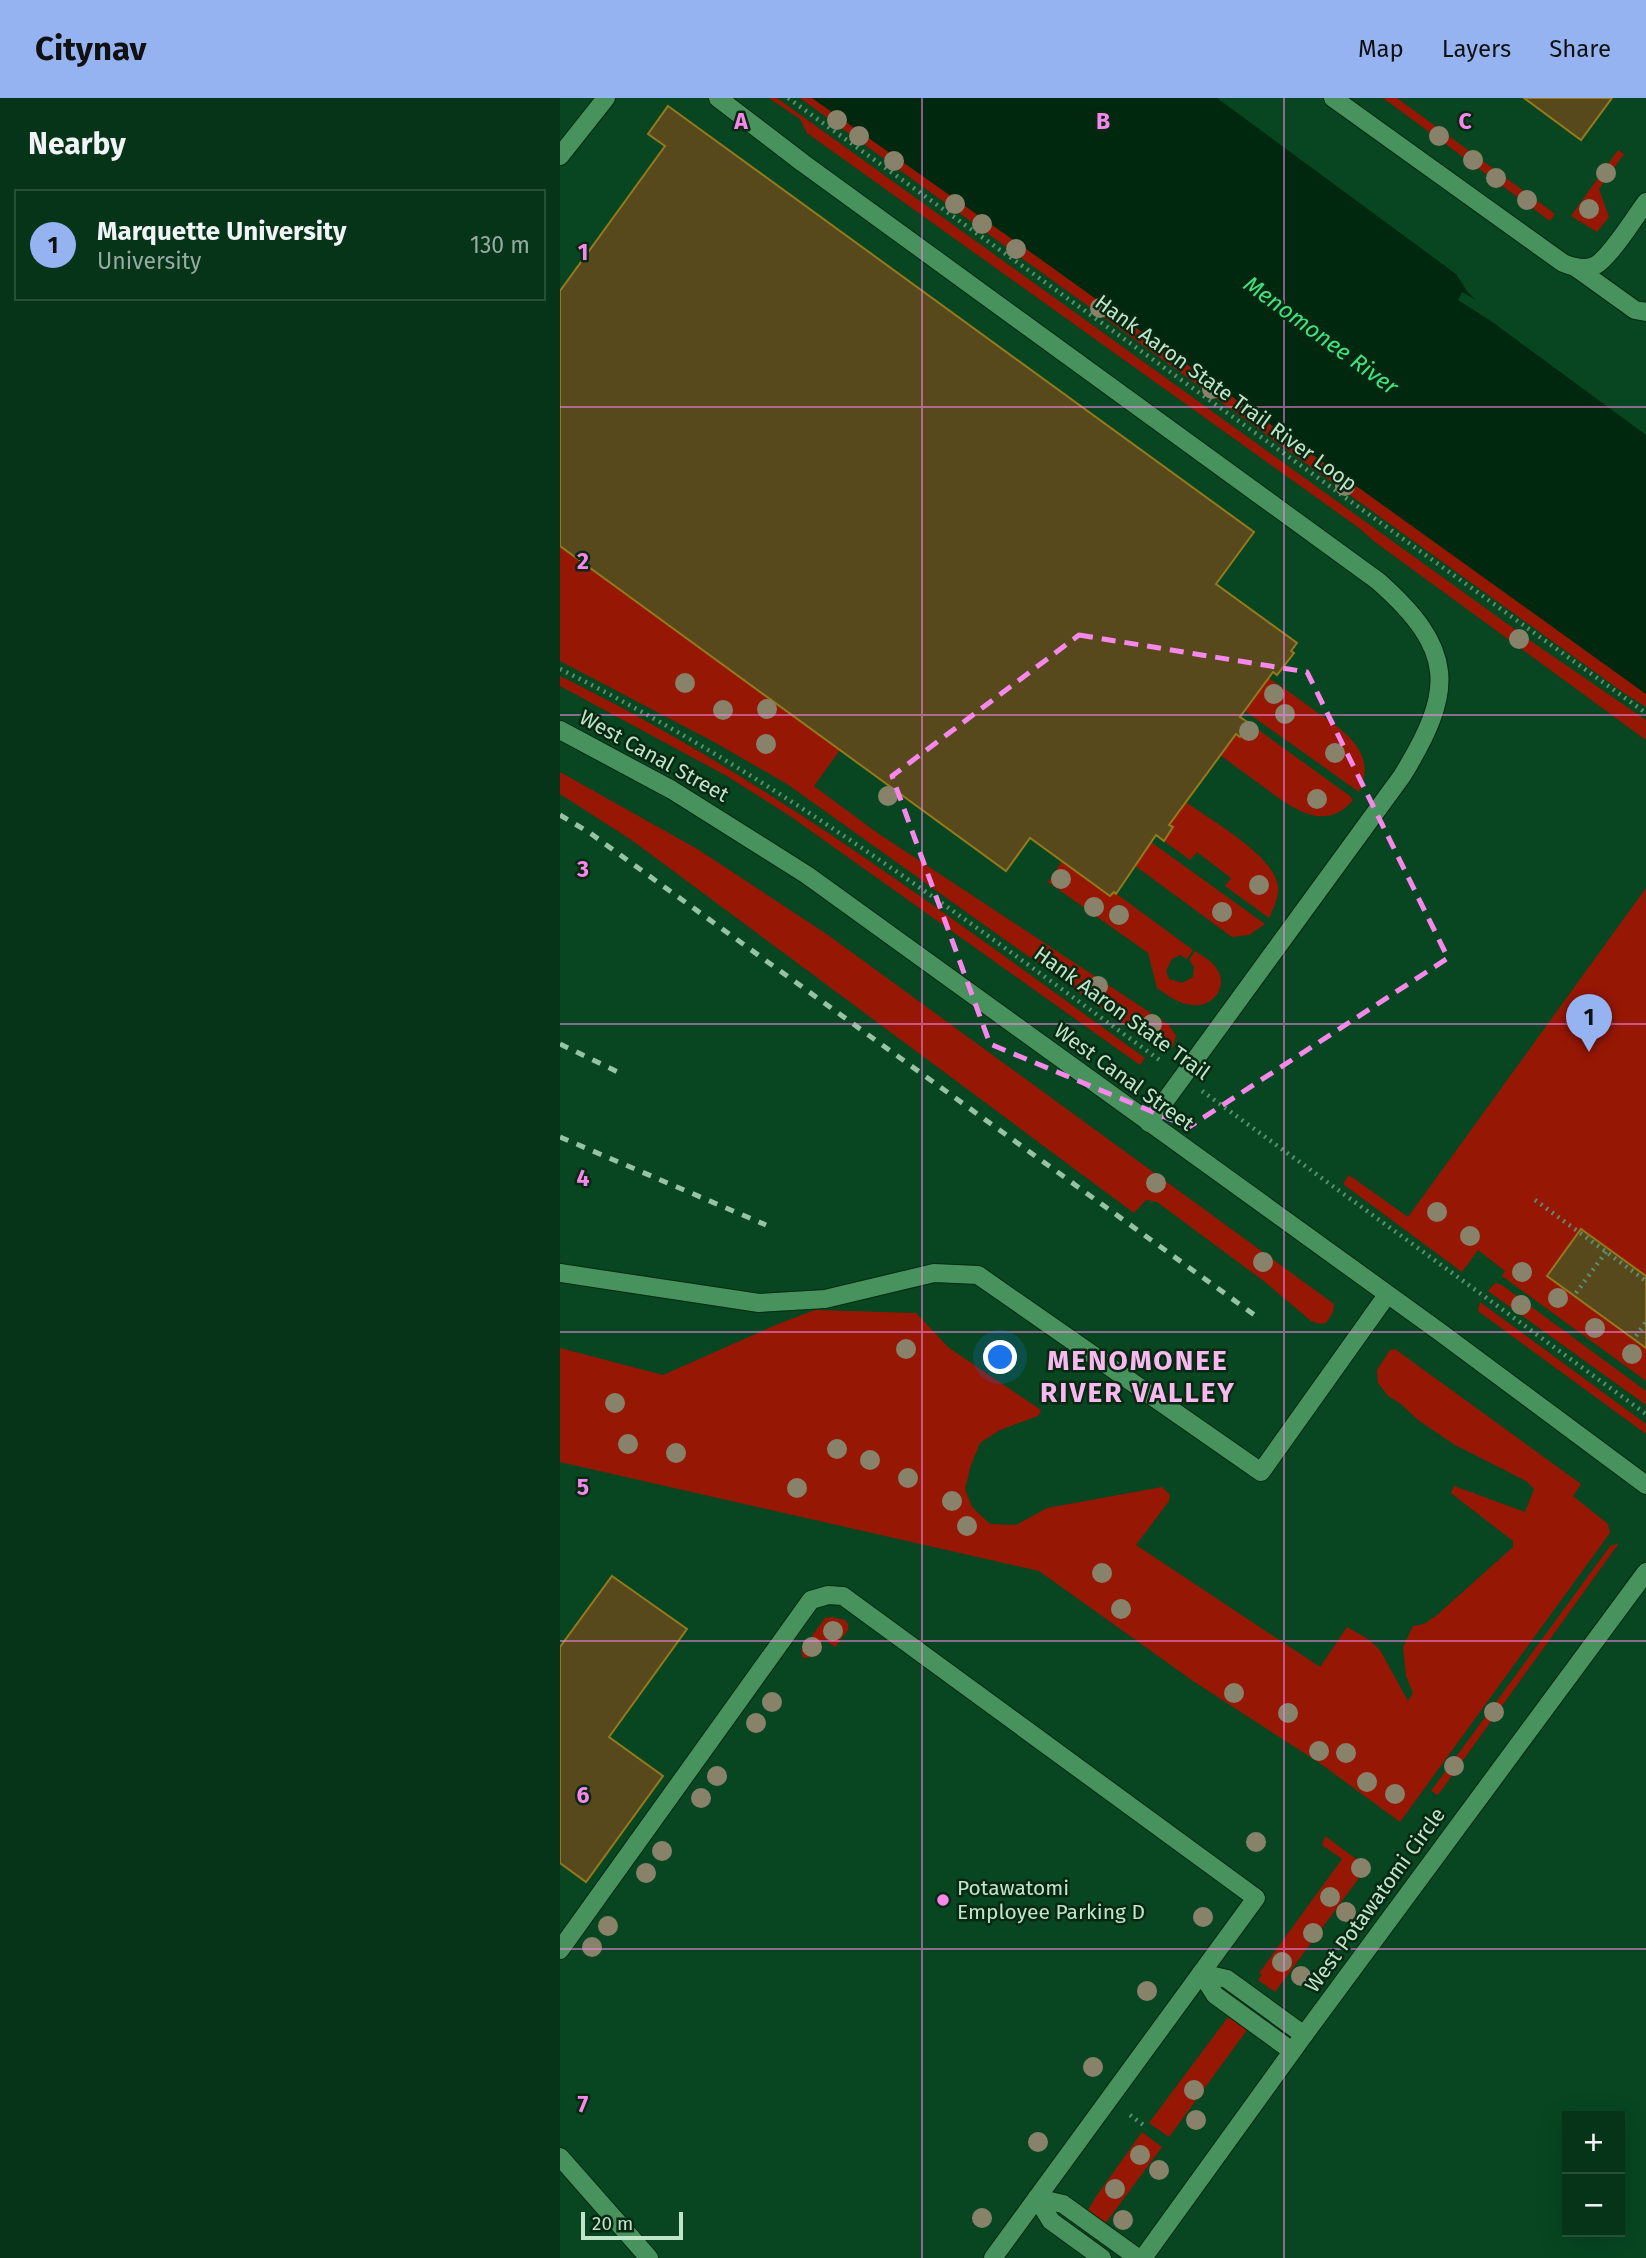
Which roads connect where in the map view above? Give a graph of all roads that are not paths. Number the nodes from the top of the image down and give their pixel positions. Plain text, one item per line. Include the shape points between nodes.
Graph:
1 (606, 98) edge
2 (718, 98) edge
3 (1334, 98) edge
4 (560, 156) edge
5 (1646, 202) edge
6 (1575, 267) junction
7 (1646, 313) edge
8 (560, 730) edge
9 (1149, 1123) junction
10 (560, 1273) edge
11 (1387, 1295) junction
12 (1646, 1485) edge
13 (1646, 1572) edge
14 (560, 1950) edge
15 (1201, 1973) junction
16 (1304, 2035) junction
17 (1292, 2051) junction
18 (560, 2157) edge
19 (1037, 2198) junction
20 (649, 2258) edge
21 (993, 2258) edge
22 (1102, 2258) edge
23 (1138, 2258) edge
24 (1143, 2258) edge

1 - 4 street
2 - 9 street via 1378,581 1424,629 1439,662 1441,693 1418,751
3 - 6 street via 1541,248
5 - 6 street via 1596,265
6 - 7 street
8 - 9 street, West Canal Street via 672,790 807,874
9 - 11 street, West Canal Street
10 - 11 street via 759,1303 825,1298 934,1273 978,1275 1261,1472
11 - 12 street, West Canal Street
13 - 16 street, West Potawatomi Circle
14 - 15 street via 811,1600 828,1595 844,1596 1256,1898
15 - 16 street via 1227,1979
15 - 17 street via 1215,1995
15 - 19 street
16 - 17 street, West Potawatomi Circle
17 - 24 street, West Potawatomi Circle
18 - 20 street
19 - 21 street
19 - 22 street via 1051,2221
19 - 23 street via 1063,2204

